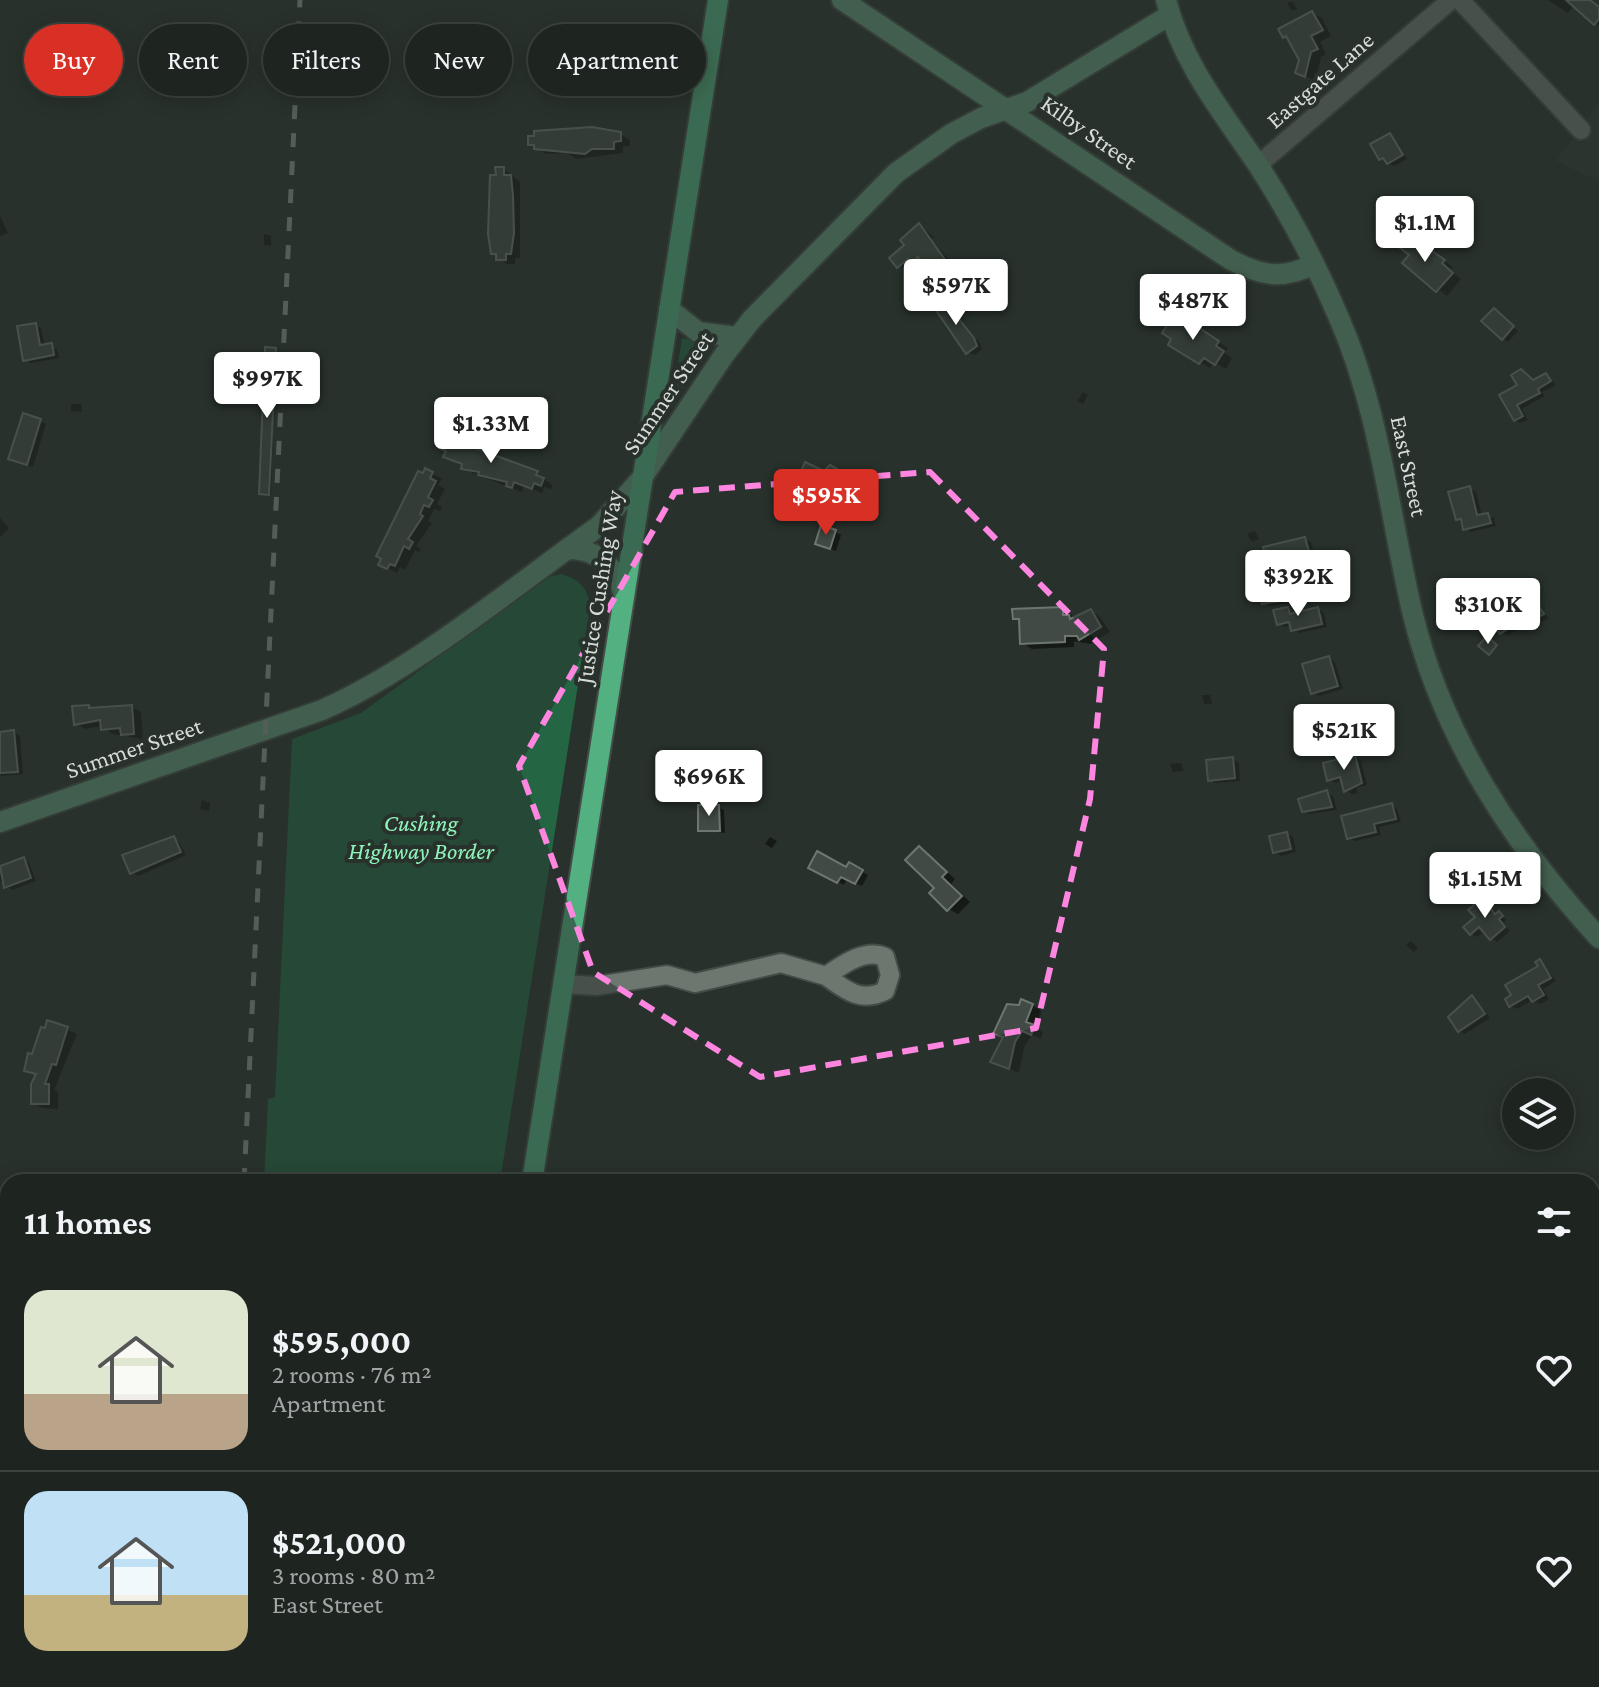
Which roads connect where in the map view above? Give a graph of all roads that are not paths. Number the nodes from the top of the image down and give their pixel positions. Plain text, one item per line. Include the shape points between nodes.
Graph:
1 (718, 0) edge
2 (842, 0) edge
3 (1451, 0) edge
4 (1460, 0) edge
5 (1168, 8) edge
6 (1008, 108) junction
7 (1581, 130) dead end
8 (1258, 165) junction
9 (1314, 264) junction
10 (669, 309) junction
11 (737, 337) junction
12 (642, 478) junction
13 (567, 549) junction
14 (624, 595) junction
15 (0, 822) edge
16 (1599, 938) edge
17 (826, 976) dead end
18 (563, 984) junction
19 (533, 1174) edge

1 - 10 main road, Justice Cushing Way
2 - 6 main road, Kilby Street
3 - 8 street, Eastgate Lane
4 - 7 street
5 - 6 main road, Summer Street via 1027,102
5 - 8 main road, East Street via 1195,72
6 - 9 main road, Kilby Street via 1240,265 1279,276
6 - 11 main road, Summer Street via 951,134 909,162
8 - 9 main road, East Street
9 - 16 main road, East Street via 1369,402 1412,609 1442,703 1479,778 1516,836
10 - 11 main road via 698,332
10 - 12 main road, Justice Cushing Way
11 - 12 main road, Summer Street
12 - 13 main road, Summer Street via 599,526
12 - 14 main road, Justice Cushing Way
13 - 14 main road via 602,558
13 - 15 main road, Summer Street via 427,648 335,704
14 - 18 main road, Justice Cushing Way
17 - 18 street via 774,963 695,983 667,975 596,986
18 - 19 main road, Justice Cushing Way

